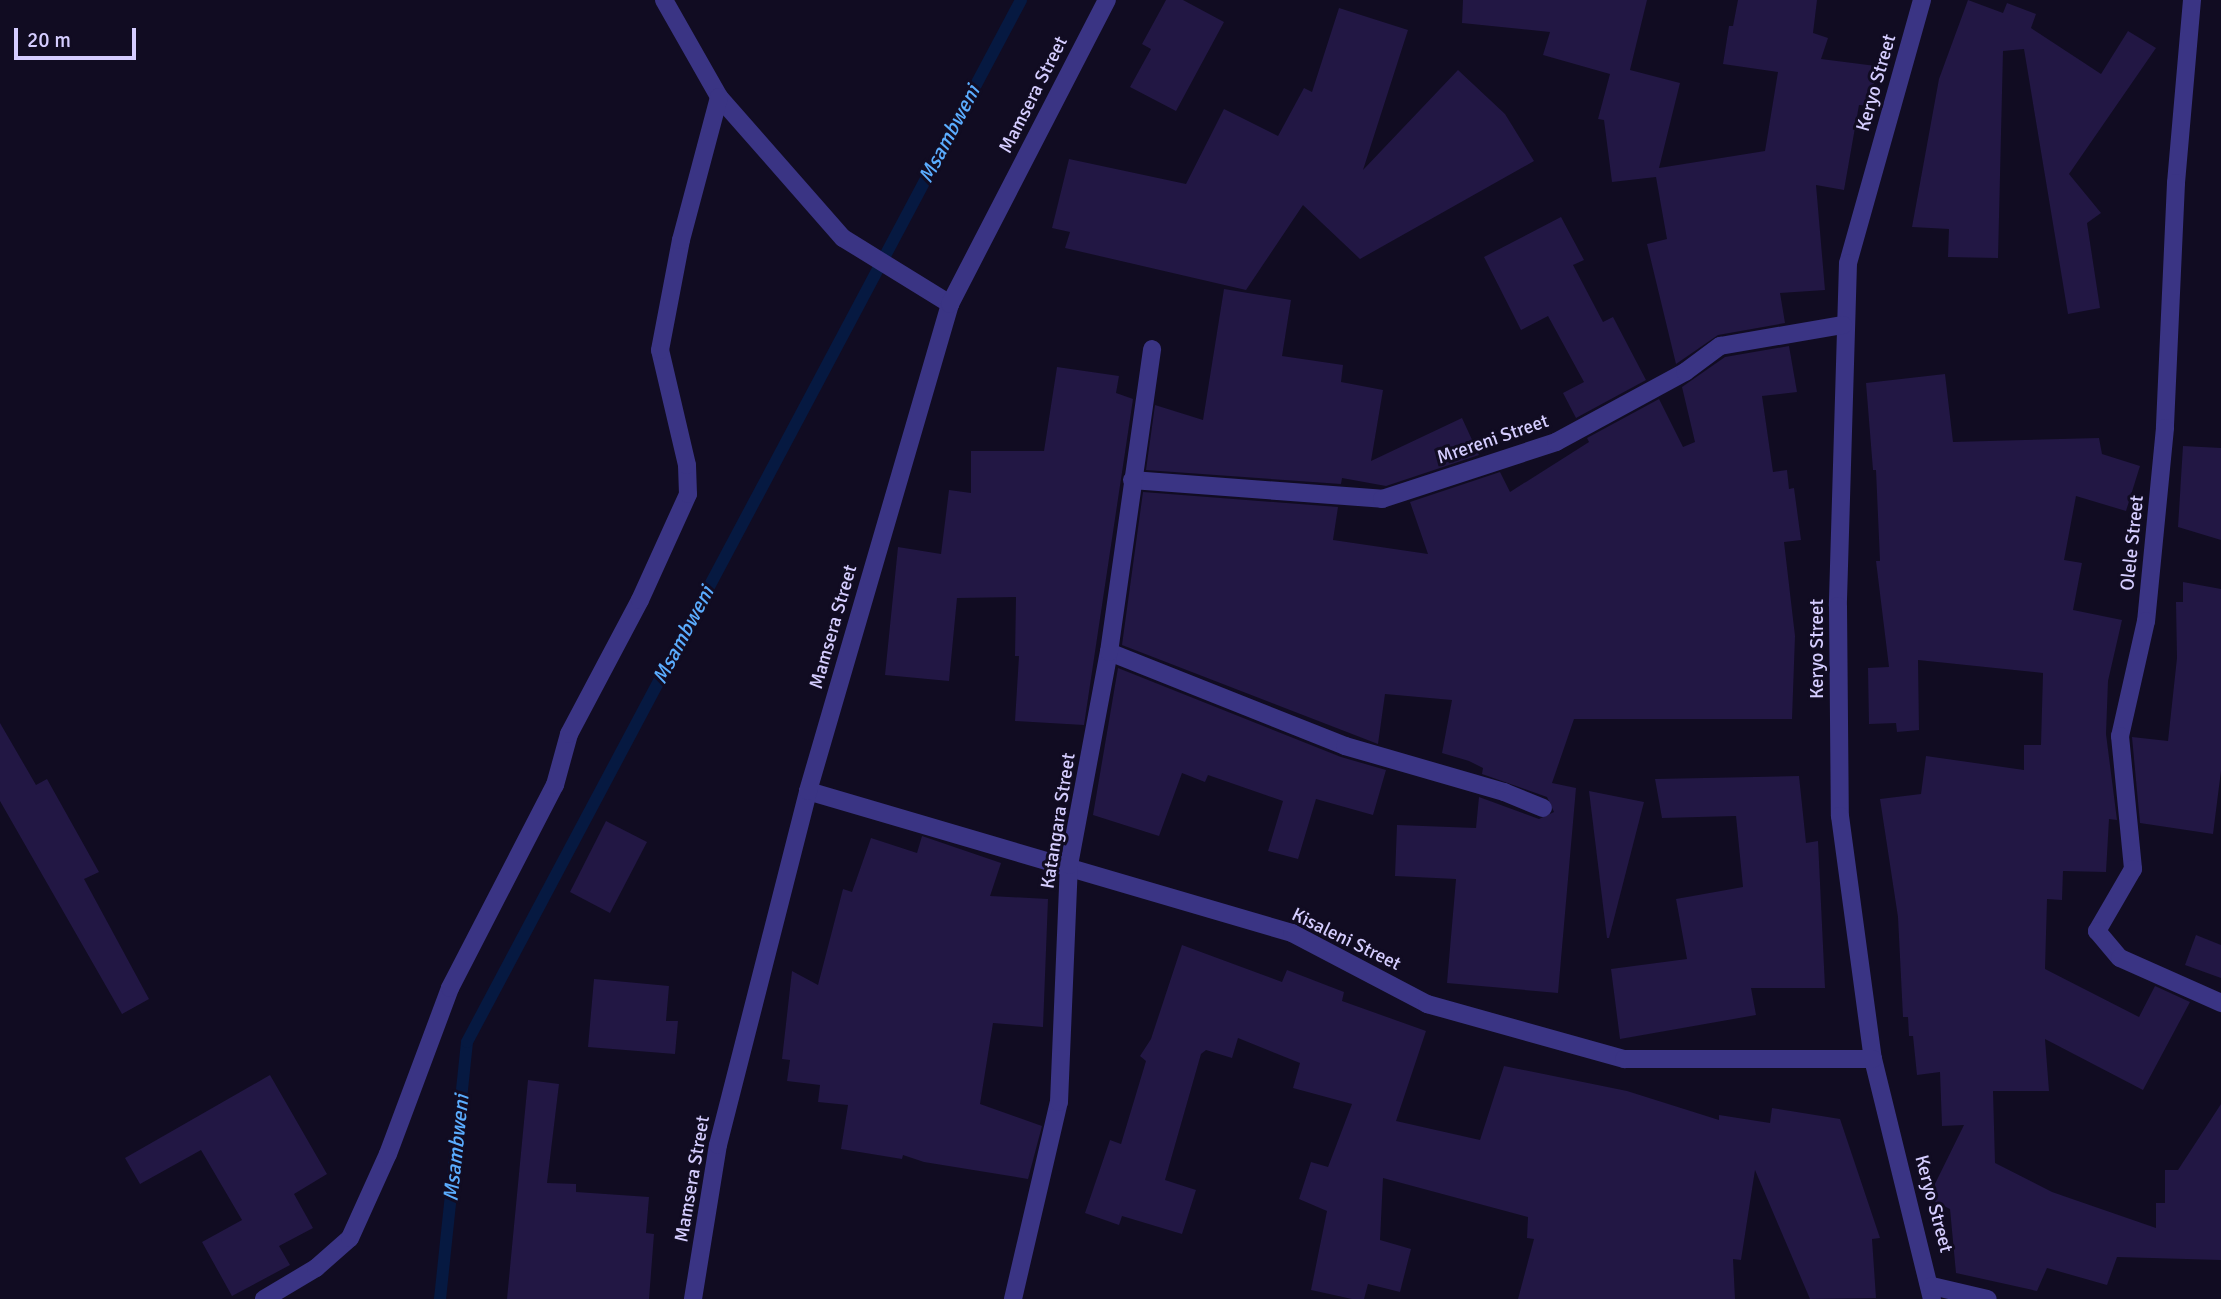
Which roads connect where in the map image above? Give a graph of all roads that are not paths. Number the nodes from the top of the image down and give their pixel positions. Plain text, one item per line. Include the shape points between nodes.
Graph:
1 (664, 0) edge
2 (1107, 0) edge
3 (1922, 0) edge
4 (2192, 0) edge
5 (719, 97) junction
6 (950, 304) junction
7 (1843, 324) junction
8 (1152, 349) dead end
9 (1132, 480) junction
10 (1109, 652) junction
11 (808, 791) junction
12 (1544, 808) dead end
13 (1069, 865) junction
14 (2221, 1003) edge
15 (1874, 1059) junction
16 (1932, 1293) edge
17 (264, 1299) edge
18 (693, 1299) edge
19 (1013, 1299) edge
20 (1988, 1299) edge

1 - 5 street
2 - 6 street, Mamsera Street
3 - 7 street, Keryo Street via 1848,263
4 - 14 street, Olele Street via 2146,621 2120,736 2133,869 2097,931 2120,958
5 - 6 street via 844,237
5 - 17 street via 681,240 660,350 687,466 688,494 640,600 569,734 555,785 450,988 351,1238 316,1268
6 - 11 street, Mamsera Street
7 - 9 street, Mrereni Street via 1720,346 1685,372 1556,442 1382,499
7 - 15 street, Keryo Street via 1840,816
8 - 9 street, Katangara Street
9 - 10 street, Katangara Street
10 - 12 street via 1345,746
10 - 13 street, Katangara Street
11 - 13 street, Kisaleni Street
11 - 18 street, Mamsera Street via 718,1145
13 - 15 street, Kisaleni Street via 1292,933 1427,1004 1624,1059
13 - 19 street, Katangara Street via 1059,1101
15 - 16 street, Keryo Street
16 - 20 street

